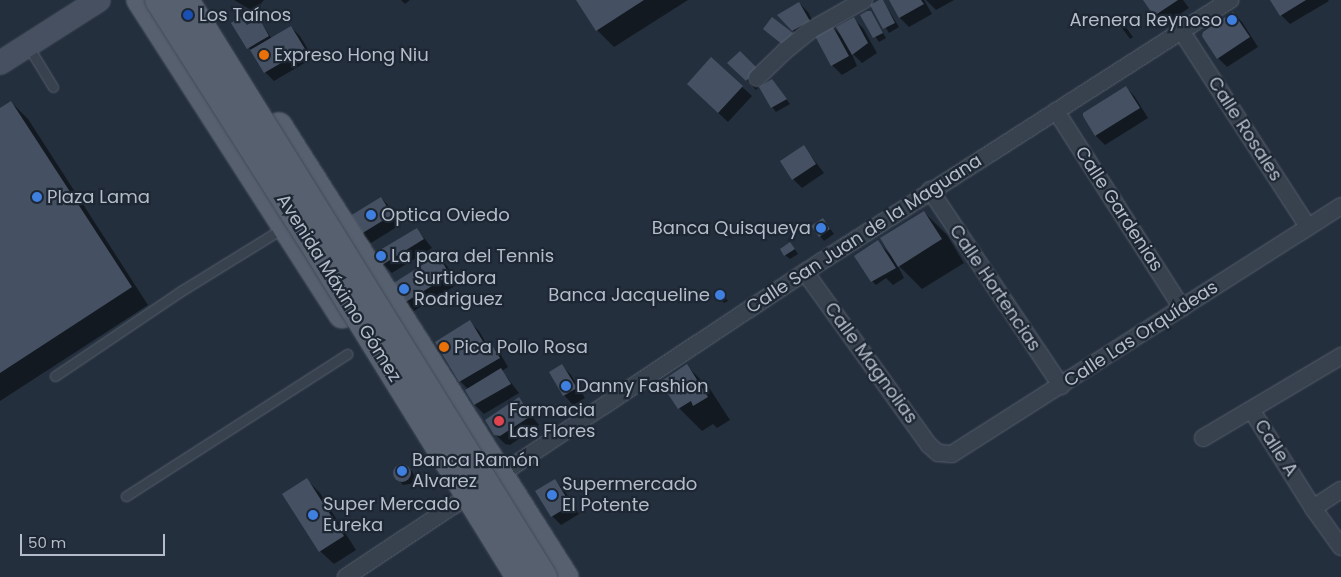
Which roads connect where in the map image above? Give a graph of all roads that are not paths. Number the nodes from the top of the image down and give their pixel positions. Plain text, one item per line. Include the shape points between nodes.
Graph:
1 (100, 0) edge
2 (140, 0) edge
3 (158, 0) edge
4 (186, 0) edge
5 (199, 0) edge
6 (864, 0) edge
7 (1230, 0) edge
8 (1182, 32) junction
9 (28, 46) junction
10 (0, 64) edge
11 (757, 78) dead end
12 (53, 87) dead end
13 (1056, 111) junction
14 (930, 190) junction
15 (1341, 206) edge
16 (285, 227) junction
17 (1308, 227) junction
18 (805, 272) junction
19 (1182, 308) junction
20 (347, 354) dead end
21 (1341, 356) edge
22 (55, 376) dead end
23 (1060, 386) junction
24 (1252, 411) junction
25 (1204, 438) dead end
26 (938, 453) joint
27 (501, 474) junction
28 (1341, 490) edge
29 (126, 496) dead end
30 (460, 499) junction
31 (1314, 508) junction
32 (1341, 547) edge
33 (346, 577) edge
34 (509, 577) edge
35 (519, 577) edge
36 (544, 577) edge
37 (565, 577) edge

1 - 9 main road
2 - 16 main road
3 - 35 main road, Avenida Máximo Gómez, bridge
4 - 36 main road, Avenida Máximo Gómez, bridge
5 - 27 main road
6 - 11 street via 812,30 785,50
7 - 8 street, Calle San Juan de la Maguana
8 - 13 street, Calle San Juan de la Maguana
8 - 17 street, Calle Rosales
9 - 10 main road
9 - 12 lane
13 - 14 street, Calle San Juan de la Maguana
13 - 19 street, Calle Gardenias
14 - 18 street, Calle San Juan de la Maguana
14 - 23 street, Calle Hortencias
15 - 17 street, Calle Las Orquídeas
16 - 22 lane via 181,291
16 - 30 main road
17 - 19 street, Calle Las Orquídeas
18 - 26 street, Calle Magnolias via 929,445
18 - 27 street, Calle San Juan de la Maguana
19 - 23 street, Calle Las Orquídeas
20 - 29 lane
21 - 24 street, Calle A
23 - 26 street, Calle Las Orquídeas via 952,454
24 - 25 street
24 - 31 street, Calle A
27 - 30 street, Calle San Juan de la Maguana
27 - 37 main road
28 - 31 street
30 - 33 street
30 - 34 main road
31 - 32 street, Calle A

